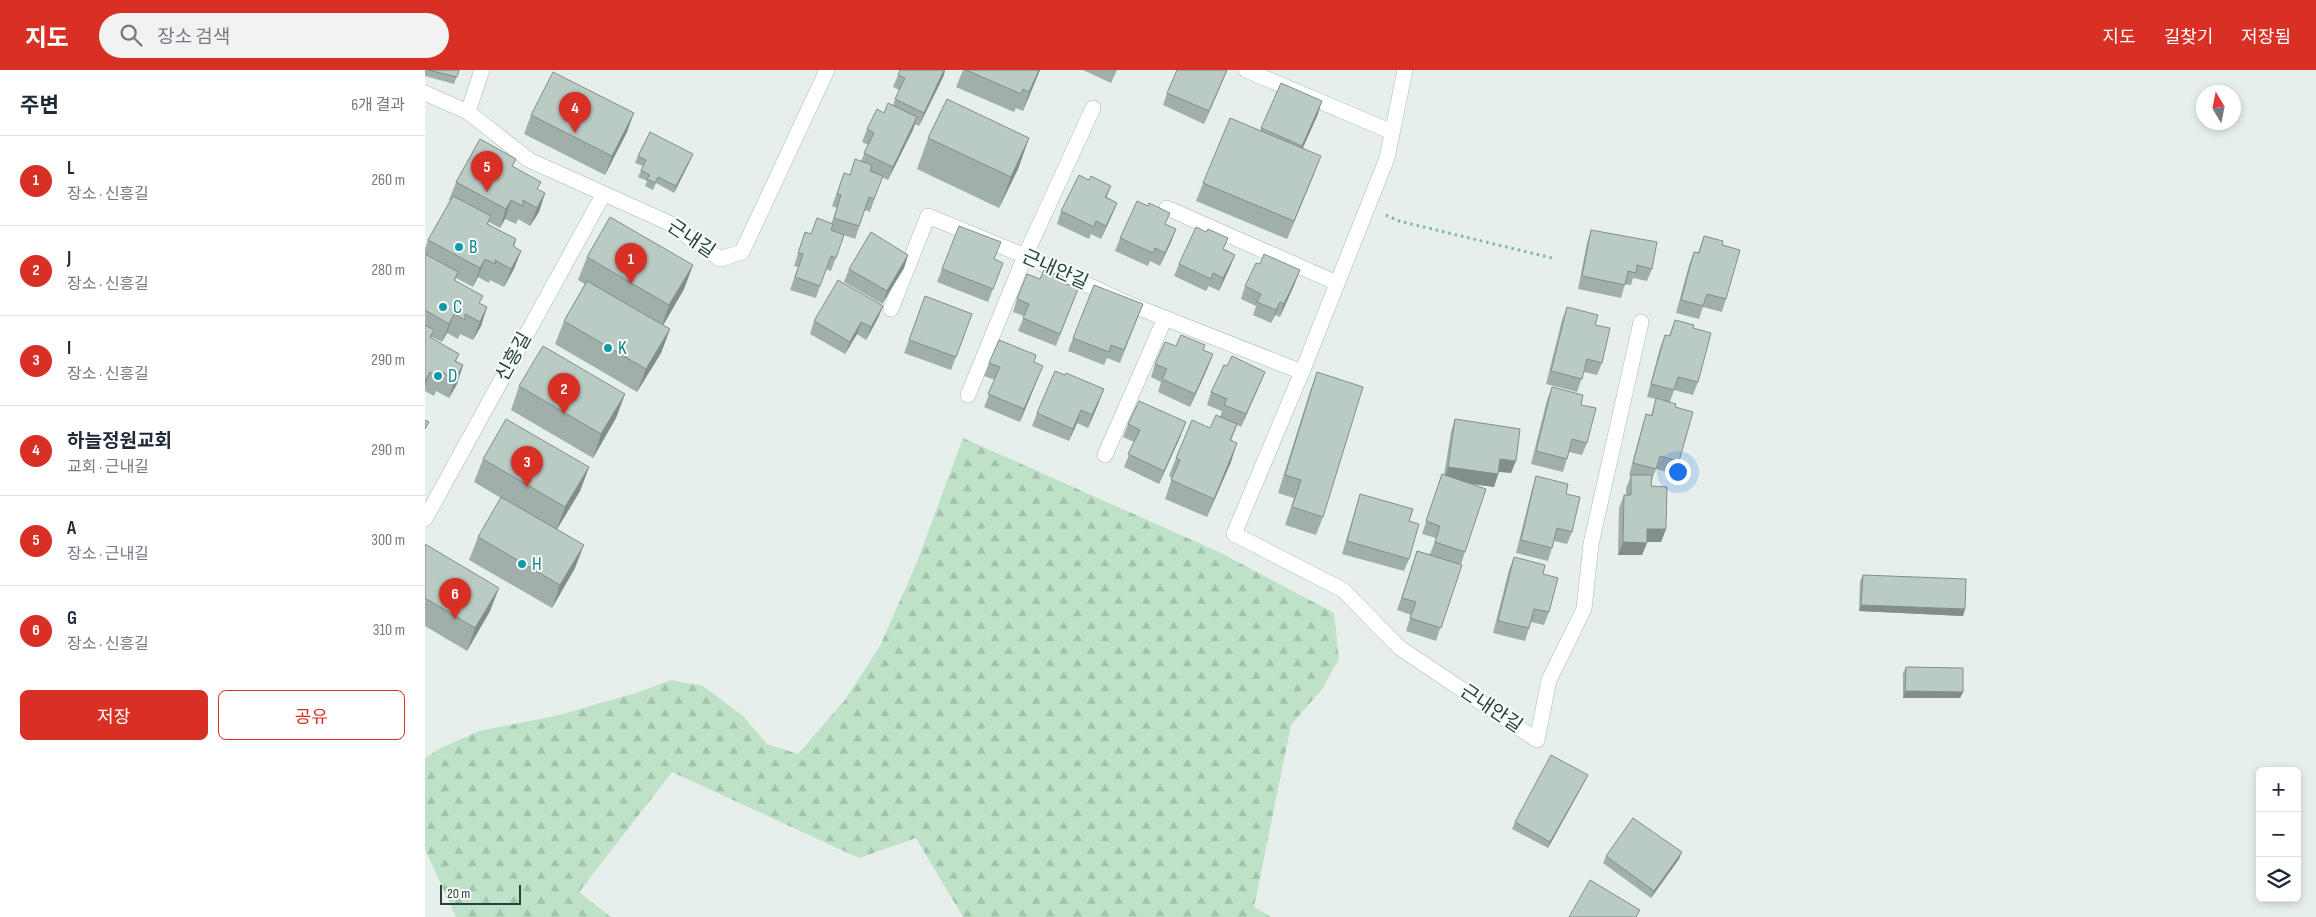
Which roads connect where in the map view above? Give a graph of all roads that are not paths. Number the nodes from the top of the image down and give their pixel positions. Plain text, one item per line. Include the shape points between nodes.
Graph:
1 (482, 70) edge
2 (827, 70) edge
3 (1246, 70) edge
4 (1405, 70) edge
5 (425, 93) edge
6 (1093, 108) dead end
7 (467, 112) junction
8 (1392, 132) junction
9 (603, 195) junction
10 (1167, 208) dead end
11 (1025, 256) junction
12 (1337, 284) junction
13 (891, 309) dead end
14 (1165, 318) junction
15 (1641, 322) dead end
16 (1302, 372) junction
17 (968, 395) dead end
18 (1105, 455) dead end
19 (425, 519) edge

1 - 7 street
2 - 9 street, 근내길 via 742,252 720,260 669,222
3 - 8 street
4 - 8 street, 근내안길
5 - 7 street, 근내길
6 - 11 street
7 - 9 street, 근내길 via 529,160
8 - 12 street, 근내안길 via 1387,158
9 - 19 street, 신흥길
10 - 12 street
11 - 13 street, 근내안길 via 927,216
11 - 14 street, 근내안길
11 - 17 street
12 - 16 street, 근내안길
14 - 16 street, 근내안길
14 - 18 street
15 - 16 street, 근내안길 via 1591,544 1584,609 1549,680 1537,740 1400,648 1343,590 1234,534

